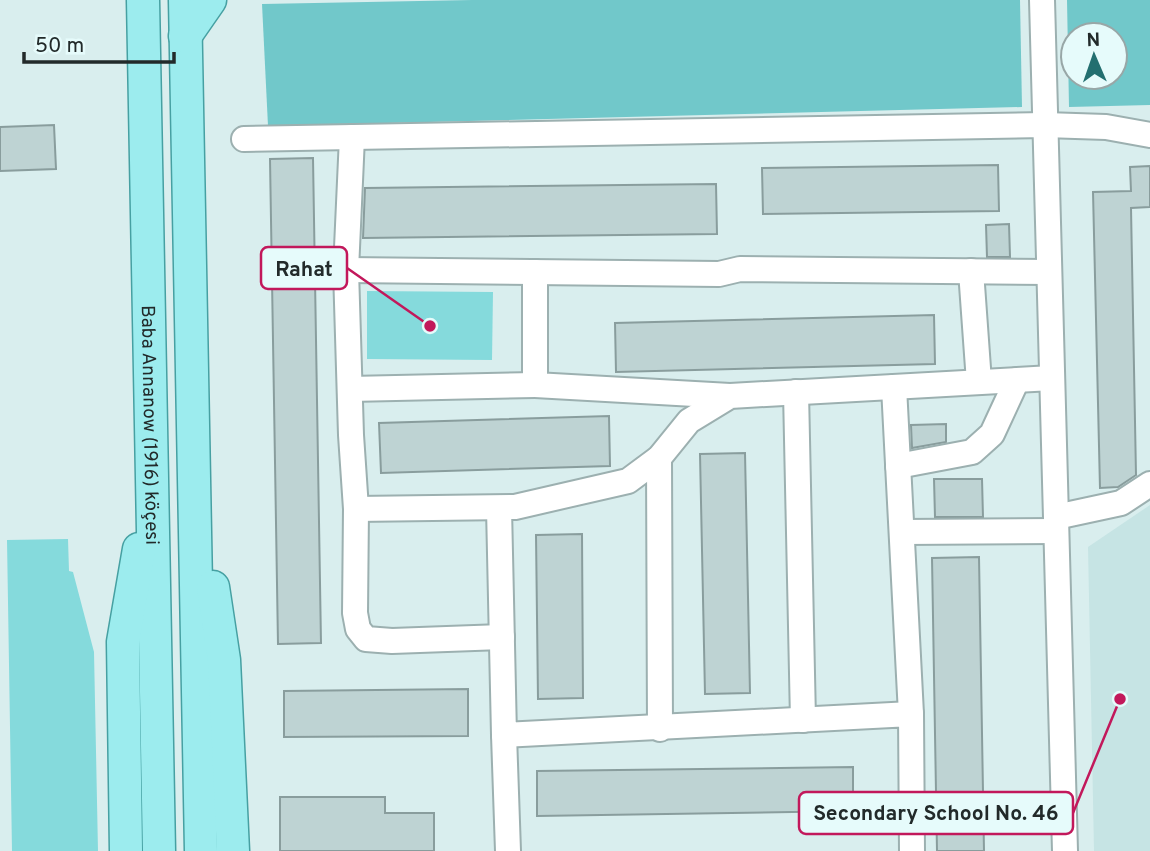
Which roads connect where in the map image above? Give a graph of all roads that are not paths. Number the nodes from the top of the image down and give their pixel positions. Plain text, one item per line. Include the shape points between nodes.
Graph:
1 (120, 0) edge
2 (143, 0) edge
3 (185, 0) edge
4 (211, 0) edge
5 (1042, 0) edge
6 (185, 36) junction
7 (146, 45) junction
8 (1045, 125) junction
9 (1150, 135) edge
10 (352, 137) junction
11 (244, 139) dead end
12 (346, 270) junction
13 (971, 271) junction
14 (535, 272) junction
15 (1049, 272) junction
16 (1052, 378) junction
17 (1017, 380) junction
18 (979, 382) junction
19 (534, 385) junction
20 (894, 387) junction
21 (350, 388) junction
22 (796, 392) junction
23 (730, 396) junction
24 (659, 458) junction
25 (898, 466) junction
26 (194, 471) junction
27 (152, 475) junction
28 (1150, 484) edge
29 (499, 508) junction
30 (356, 509) junction
31 (1056, 524) junction
32 (902, 532) junction
33 (502, 637) junction
34 (911, 715) junction
35 (803, 720) junction
36 (660, 729) junction
37 (504, 735) junction
38 (126, 851) edge
39 (159, 851) edge
40 (201, 851) edge
41 (233, 851) edge
42 (508, 851) edge
43 (912, 851) edge
44 (1065, 851) edge

1 - 7 main road
2 - 7 main road, Baba Annanow (1916) köçesi
3 - 6 main road
4 - 6 main road
5 - 8 street
6 - 26 main road
7 - 27 main road, Baba Annanow (1916) köçesi
8 - 9 street via 1106,127
8 - 10 street
8 - 15 street
10 - 11 street
10 - 12 street
12 - 14 street
12 - 21 street
13 - 14 street
13 - 15 street
13 - 18 street
14 - 19 street
15 - 16 street
16 - 17 street
16 - 31 street
17 - 18 street
17 - 25 street via 992,434 972,452
18 - 20 street
19 - 21 street
19 - 23 street
20 - 22 street
20 - 25 street
21 - 30 street
22 - 23 street
22 - 35 street
23 - 24 street via 689,421
24 - 29 street via 628,481
24 - 36 street
25 - 32 street
26 - 40 main road
26 - 41 main road via 224,660
27 - 38 main road via 123,642
27 - 39 main road, Baba Annanow (1916) köçesi
28 - 31 street via 1121,503
29 - 30 street
29 - 33 street
30 - 33 street via 355,613 366,639
31 - 32 street
31 - 44 street
32 - 34 street
33 - 37 street
34 - 35 street
34 - 43 street
35 - 36 street
36 - 37 street
37 - 42 street

